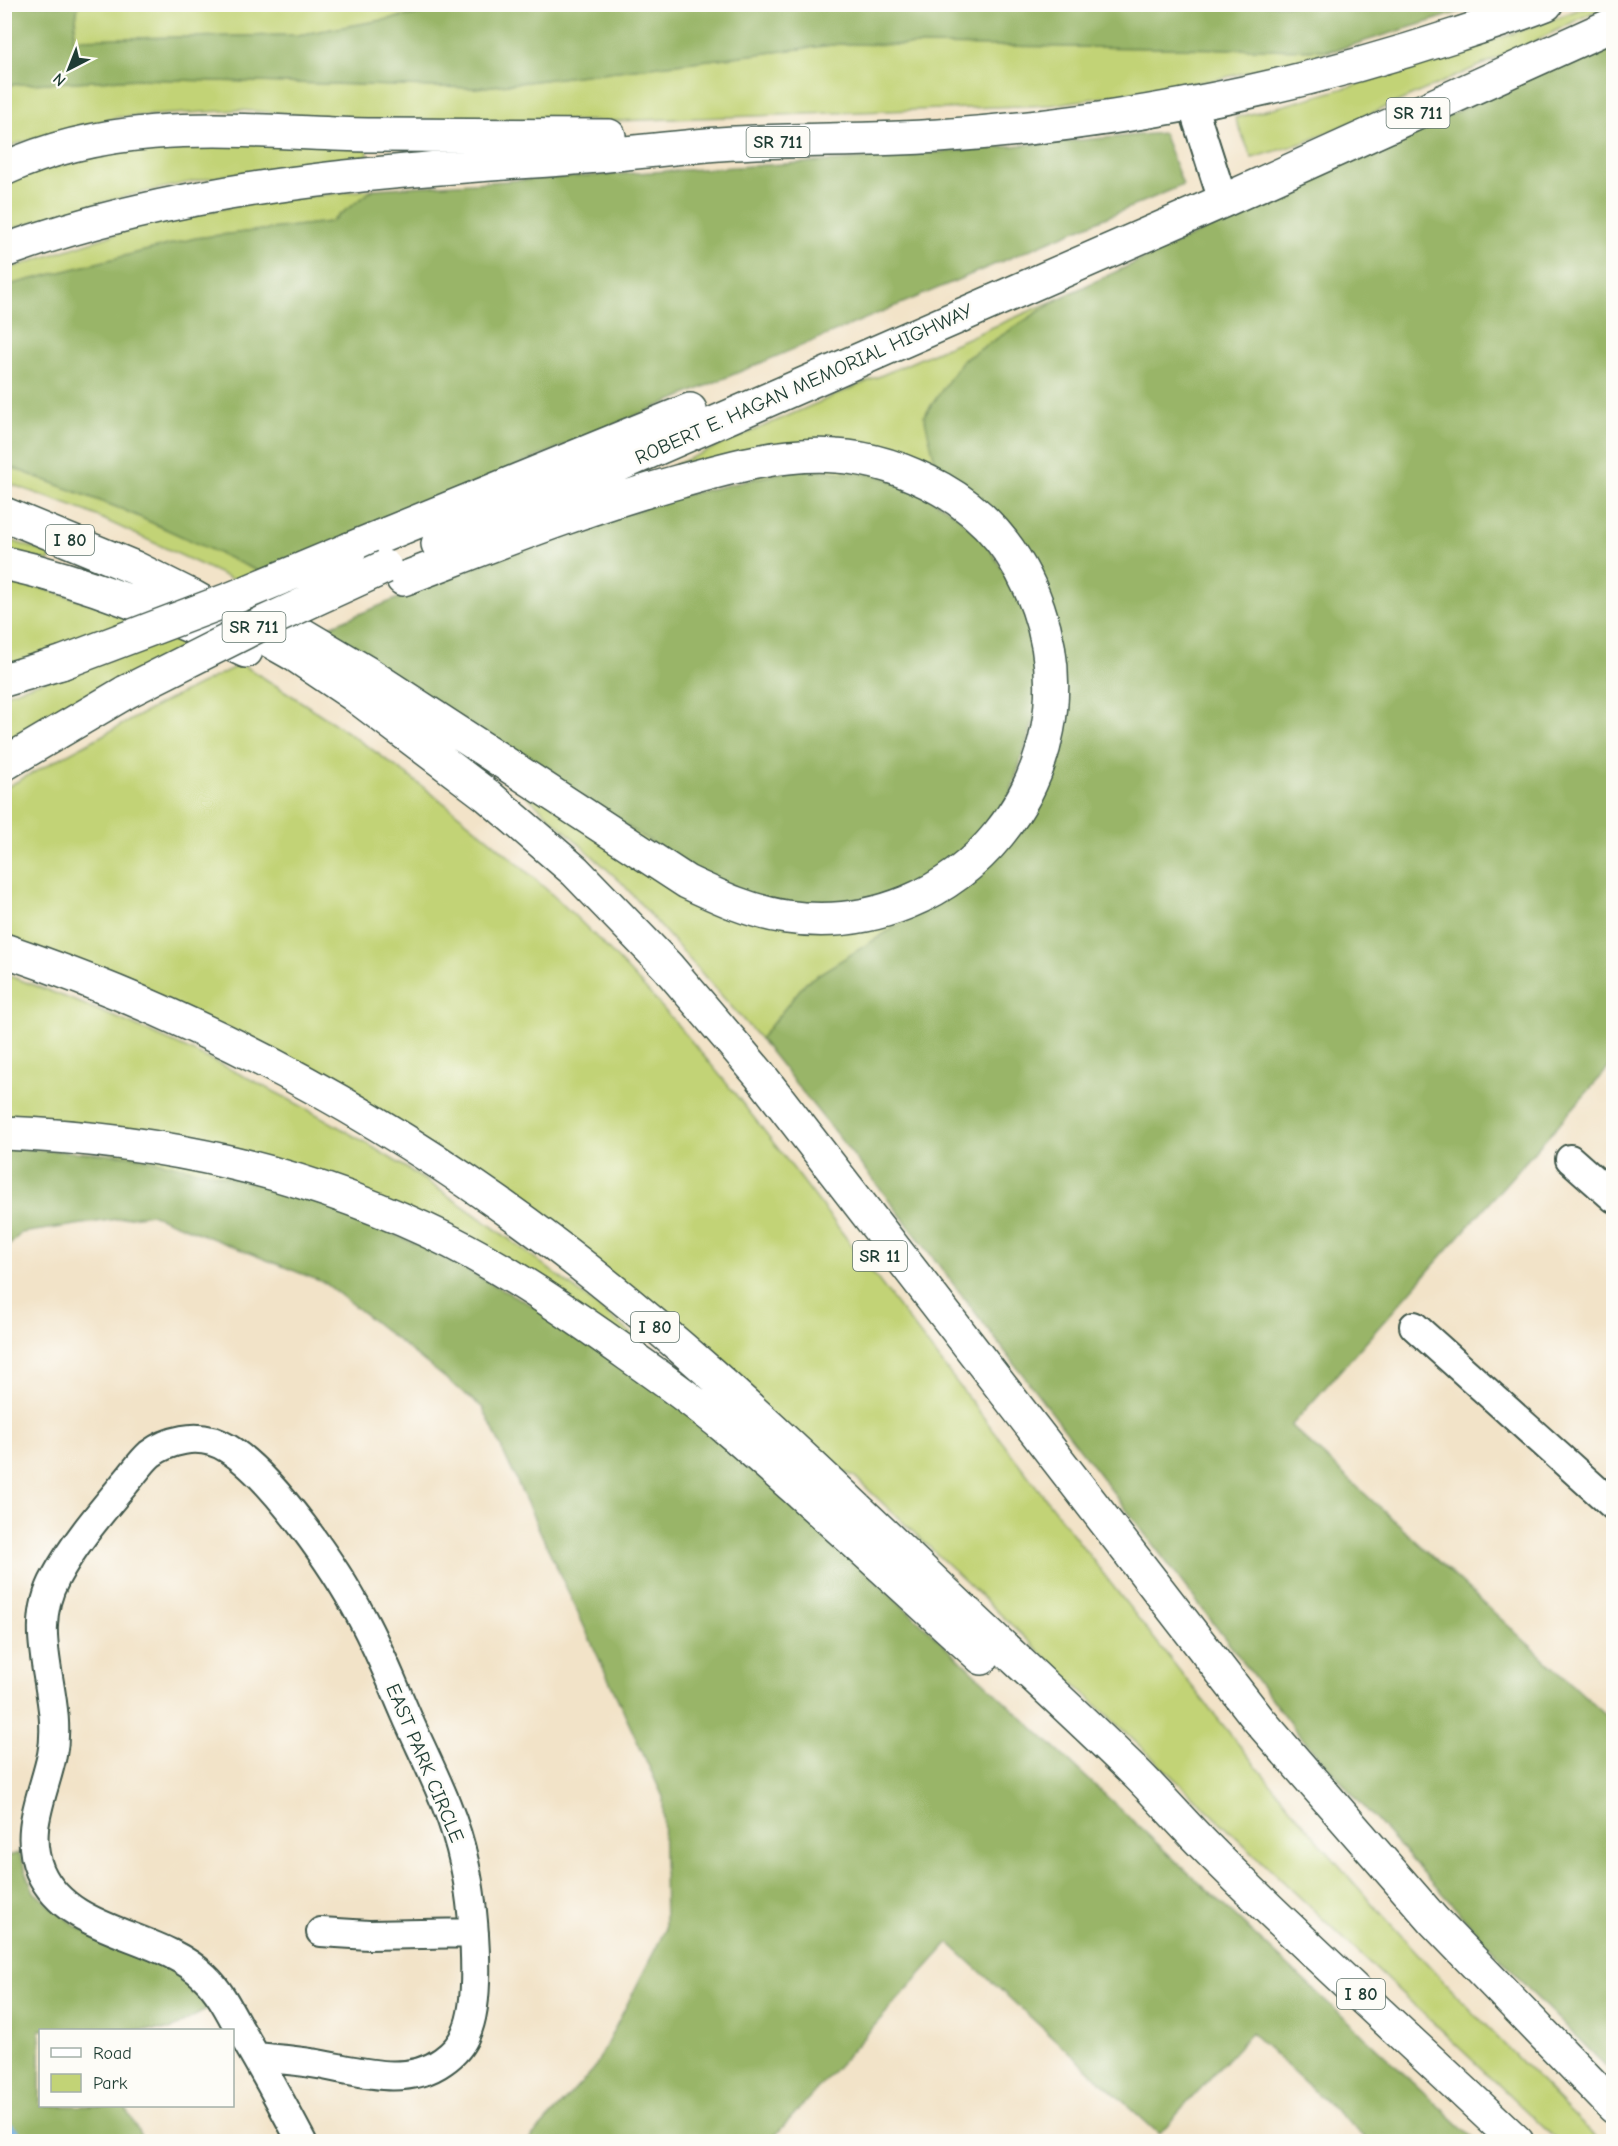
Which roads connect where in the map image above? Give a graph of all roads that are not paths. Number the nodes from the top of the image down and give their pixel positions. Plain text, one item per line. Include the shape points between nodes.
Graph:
1 (1546, 4) edge
2 (1614, 24) edge
3 (1192, 104) junction
4 (718, 144) junction
5 (4, 169) edge
6 (1223, 201) junction
7 (4, 251) edge
8 (996, 300) junction
9 (4, 497) edge
10 (4, 514) edge
11 (4, 563) edge
12 (394, 573) junction
13 (4, 680) edge
14 (4, 764) edge
15 (4, 950) edge
16 (4, 1133) edge
17 (1570, 1159) dead end
18 (1614, 1198) edge
19 (1414, 1326) dead end
20 (1614, 1506) edge
21 (1205, 1846) junction
22 (321, 1932) dead end
23 (474, 1933) junction
24 (256, 2057) junction
25 (1614, 2107) edge
26 (1614, 2131) edge
27 (302, 2142) edge
28 (1517, 2142) edge

1 - 3 highway, SR 711 via 1387,58
2 - 6 highway, ROBERT E. HAGAN MEMORIAL HIGHWAY / SR 711
3 - 4 highway, SR 711 via 1131,115 939,136
3 - 6 street
4 - 5 highway via 678,136 368,135 200,129 146,131 106,138
4 - 7 highway, SR 711 via 342,176 218,193 124,214
6 - 8 highway, ROBERT E. HAGAN MEMORIAL HIGHWAY / SR 711
8 - 12 highway, ROBERT E. HAGAN MEMORIAL HIGHWAY / SR 711
8 - 13 highway, bridge via 886,330 233,598 61,663
9 - 12 highway via 115,540 205,581 367,672 687,882 720,898 785,917 843,918 870,913 940,888 972,864 1014,816 1042,754 1052,689 1049,652 1028,583 1012,553 986,522 957,497 904,470 814,455 767,460 623,497
10 - 25 highway, I 80 via 135,568 295,655 488,796 575,871 667,966 759,1074 1259,1720 1434,1921
11 - 26 highway, SR 11 via 145,605 262,659 343,707 446,782 581,900 666,989 775,1121 1162,1624 1284,1776 1438,1951
12 - 14 highway, ROBERT E. HAGAN MEMORIAL HIGHWAY / SR 711, bridge via 263,623 126,692
15 - 21 highway, I 80 via 109,989 248,1053 377,1124 500,1204 622,1298 778,1434 1139,1776
16 - 21 highway via 80,1136 173,1149 283,1175 452,1242 524,1283 663,1378 725,1427 1127,1788
17 - 18 street
19 - 20 street
21 - 28 highway, I 80
22 - 23 street
23 - 24 street, EAST PARK CIRCLE via 473,2002 467,2033 446,2059 430,2069 396,2075 372,2074
23 - 24 street, EAST PARK CIRCLE via 464,1859 451,1819 364,1621 341,1580 275,1493 239,1457 225,1447 198,1439 163,1446 149,1455 82,1540 56,1576 45,1600 41,1638 53,1712 53,1743 33,1835 39,1868 61,1901 80,1914 175,1956 204,1976 223,2000
24 - 27 street

